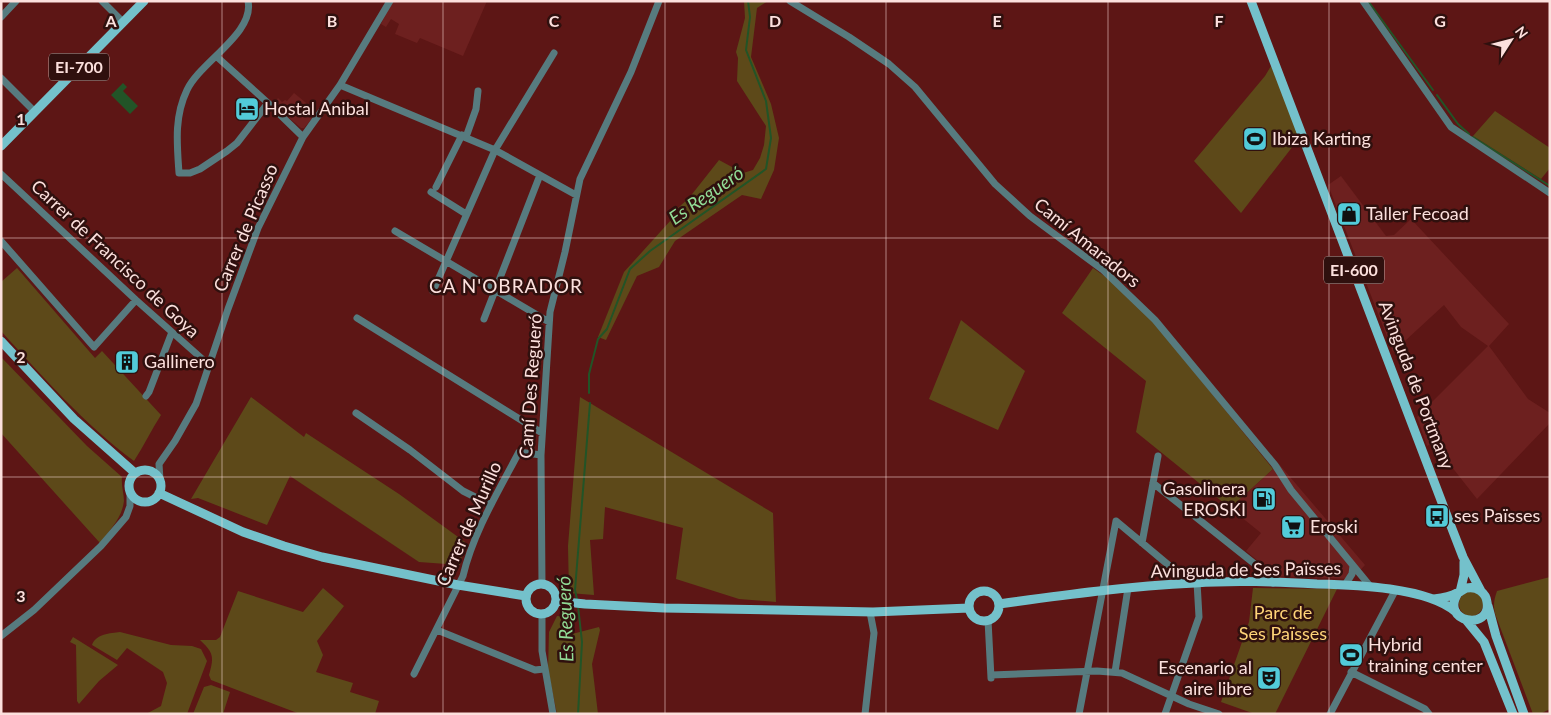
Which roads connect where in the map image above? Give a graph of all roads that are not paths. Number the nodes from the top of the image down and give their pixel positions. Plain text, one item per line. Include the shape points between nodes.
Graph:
1 (16, 1) edge
2 (102, 1) edge
3 (144, 1) edge
4 (248, 1) edge
5 (390, 1) edge
6 (659, 1) edge
7 (790, 1) edge
8 (1251, 1) edge
9 (1362, 1) edge
10 (1, 17) edge
11 (124, 22) junction
12 (554, 53) dead end
13 (216, 56) junction
14 (1, 78) edge
15 (340, 85) junction
16 (478, 91) dead end
17 (268, 103) junction
18 (34, 112) junction
19 (464, 136) junction
20 (303, 137) junction
21 (1, 146) edge
22 (495, 150) junction
23 (1, 174) edge
24 (540, 175) junction
25 (1550, 193) edge
26 (576, 195) junction
27 (466, 214) junction
28 (395, 231) dead end
29 (1, 241) edge
30 (445, 260) junction
31 (496, 290) junction
32 (432, 291) dead end
33 (136, 300) junction
34 (357, 318) dead end
35 (484, 319) dead end
36 (549, 322) junction
37 (172, 332) junction
38 (1, 341) edge
39 (209, 365) junction
40 (146, 396) dead end
41 (356, 413) dead end
42 (542, 433) junction
43 (541, 455) junction
44 (1158, 456) dead end
45 (135, 473) junction
46 (160, 480) junction
47 (1153, 483) junction
48 (130, 493) junction
49 (159, 493) junction
50 (491, 505) junction
51 (1142, 543) junction
52 (1463, 557) junction
53 (1353, 566) junction
54 (1193, 583) junction
55 (1273, 583) junction
56 (542, 584) junction
57 (1345, 584) junction
58 (458, 585) junction
59 (1370, 586) junction
60 (1128, 588) junction
61 (1102, 590) junction
62 (1395, 591) junction
63 (1481, 591) junction
64 (1459, 592) junction
65 (526, 596) junction
66 (1434, 599) junction
67 (556, 601) junction
68 (998, 604) junction
69 (1488, 606) junction
70 (969, 608) junction
71 (870, 612) junction
72 (1456, 612) junction
73 (542, 614) junction
74 (988, 620) junction
75 (1466, 620) junction
76 (437, 630) junction
77 (1, 636) edge
78 (544, 669) junction
79 (1087, 671) junction
80 (1115, 672) junction
81 (1351, 672) junction
82 (414, 674) dead end
83 (1172, 696) junction
84 (553, 714) edge
85 (865, 714) edge
86 (1079, 714) edge
87 (1165, 714) edge
88 (1219, 714) edge
89 (1330, 714) edge
90 (1429, 714) edge
91 (1513, 714) edge
92 (1524, 714) edge

1 - 10 street
2 - 11 street
3 - 11 main road, EI-700
4 - 13 street via 250,10 245,22
5 - 15 street, Carrer de Picasso
6 - 26 street, Camí Des Regueró via 629,76 580,179
7 - 53 street, Camí Amaradors via 904,76 994,184 1030,216 1103,270 1155,320 1275,464 1291,490
8 - 52 main road, Avinguda de Portmany / EI-600
9 - 25 street via 1452,127
11 - 18 main road, EI-700
12 - 22 street
13 - 17 street
13 - 17 street via 187,89 176,140 179,173 190,174 228,151
14 - 18 street
15 - 19 street
15 - 20 street, Carrer de Picasso
16 - 19 street via 476,109
17 - 20 street
18 - 21 main road, EI-700
19 - 22 street
19 - 27 street via 433,190
20 - 39 street, Carrer de Picasso via 258,228
22 - 24 street
22 - 27 street
23 - 33 street, Carrer de Francisco de Goya
24 - 26 street
24 - 31 street
26 - 36 street, Camí Des Regueró
27 - 30 street
28 - 30 street
29 - 33 street via 94,347
30 - 31 street
30 - 32 street
31 - 35 street
31 - 36 street
33 - 37 street, Carrer de Francisco de Goya
34 - 42 street
36 - 42 street, Camí Des Regueró
37 - 39 street, Carrer de Francisco de Goya
37 - 40 street
38 - 45 main road via 74,418
39 - 46 street, Carrer de Picasso via 196,404 159,464
41 - 50 street via 463,491
42 - 43 street, Camí Des Regueró
43 - 50 street, Carrer de Murillo via 519,452
43 - 56 street, Camí Des Regueró
44 - 47 street
45 - 46 main road via 150,470
45 - 48 main road via 130,480
46 - 49 main road
47 - 51 street
47 - 55 street via 1261,569
48 - 49 main road via 145,502
48 - 77 street via 126,517 101,546 34,610
49 - 58 main road via 243,532 284,546
50 - 58 street, Carrer de Murillo
51 - 54 street
51 - 61 street via 1116,521
52 - 63 main road, Avinguda de Portmany / EI-600
52 - 64 main road, Avinguda de Portmany / EI-600 via 1464,576
53 - 57 street
53 - 59 street, Camí Amaradors
54 - 55 main road, Avinguda de Ses Païsses
54 - 60 main road, Avinguda de Ses Païsses
54 - 83 street via 1199,617
55 - 57 main road, Avinguda de Ses Païsses
56 - 65 main road via 530,588
56 - 67 main road via 551,587
57 - 59 main road, Avinguda de Ses Païsses
58 - 65 main road
58 - 76 street, Carrer de Murillo
59 - 62 main road, Avinguda de Ses Païsses
60 - 61 main road, Avinguda de Ses Païsses
60 - 80 street
61 - 68 main road, Avinguda de Ses Païsses
61 - 79 street
62 - 66 main road, Avinguda de Ses Païsses
62 - 81 street
63 - 64 main road via 1472,587
63 - 69 main road, EI-600
64 - 66 main road, Avinguda de Ses Païsses
64 - 72 main road, EI-600 via 1454,602
65 - 73 main road via 529,609
66 - 72 main road, Avinguda de Ses Païsses
67 - 71 main road via 664,608
67 - 73 main road via 553,609
68 - 70 main road via 994,594 984,590 974,594
68 - 74 main road via 996,614
69 - 75 main road via 1480,618
69 - 92 main road, EI-600
70 - 71 main road
70 - 74 main road via 978,620
71 - 85 street via 874,632
72 - 75 main road
73 - 78 street
74 - 79 street via 991,676
75 - 91 main road via 1484,642
76 - 78 street via 535,670
76 - 82 street, Carrer de Murillo
78 - 84 street
79 - 80 street
79 - 86 street
80 - 83 street
81 - 89 street
81 - 90 street via 1425,709
83 - 87 street
83 - 88 street

